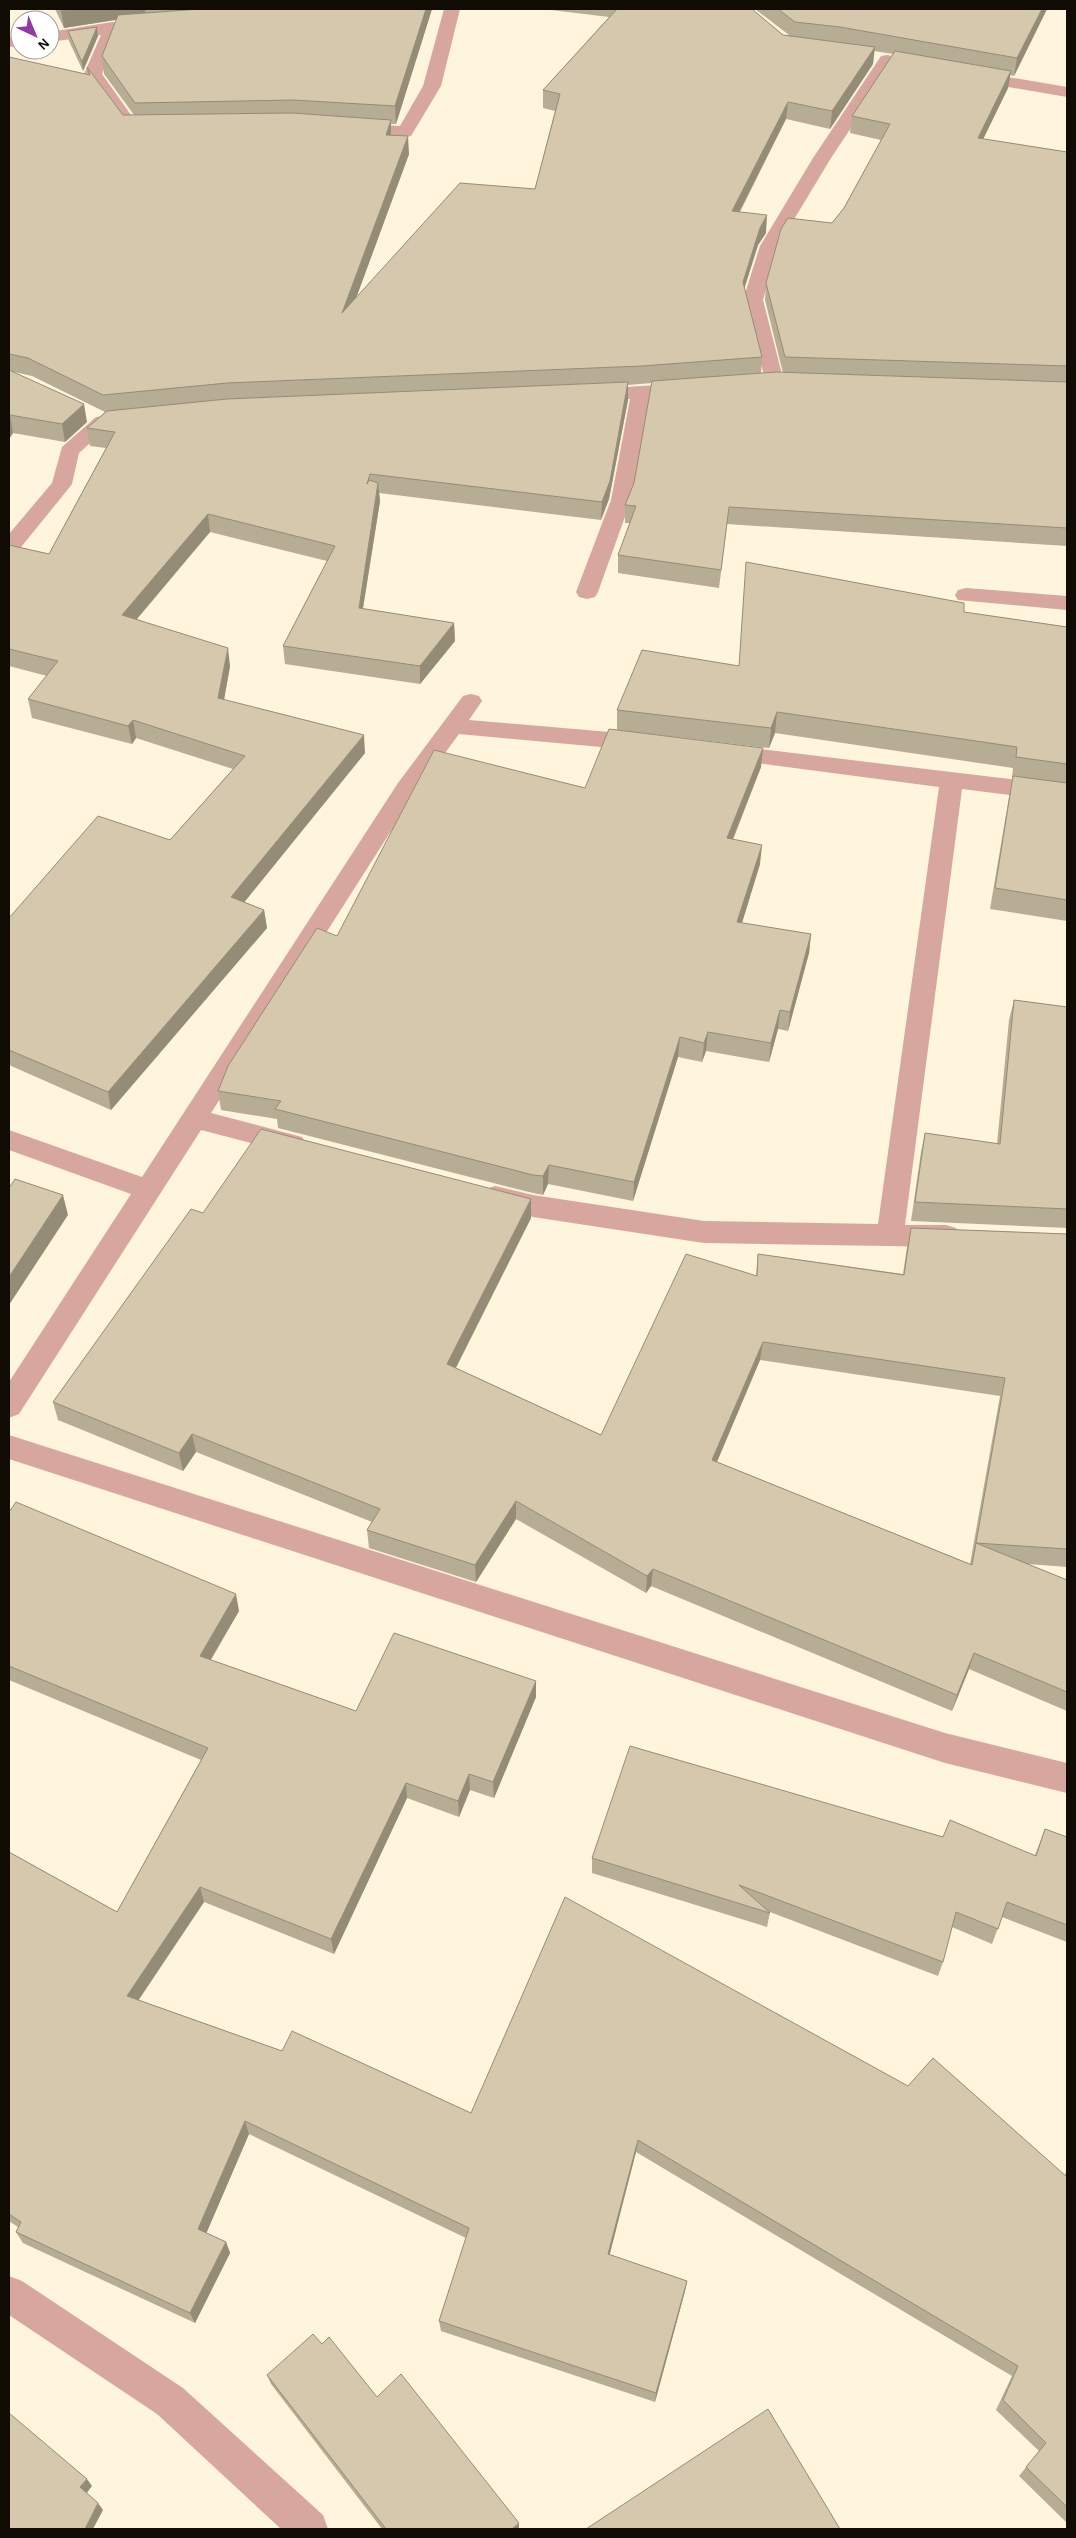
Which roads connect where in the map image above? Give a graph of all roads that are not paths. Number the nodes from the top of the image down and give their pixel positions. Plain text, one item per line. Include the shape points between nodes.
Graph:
1 (452, 9) edge
2 (60, 35) edge
3 (906, 64) edge
4 (952, 72) edge
5 (1067, 92) edge
6 (160, 126) edge
7 (340, 127) edge
8 (774, 382) edge
9 (679, 389) edge
10 (641, 392) junction
11 (574, 395) edge
12 (142, 418) edge
13 (9, 548) edge
14 (587, 592) dead end
15 (966, 595) dead end
16 (1067, 603) edge
17 (471, 701) dead end
18 (452, 726) junction
19 (662, 745) edge
20 (700, 750) edge
21 (952, 780) junction
22 (1067, 794) edge
23 (193, 1118) junction
24 (9, 1140) edge
25 (316, 1150) edge
26 (146, 1189) junction
27 (467, 1189) edge
28 (890, 1233) junction
29 (969, 1236) edge
30 (9, 1406) edge
31 (9, 1447) edge
32 (1067, 1778) edge
33 (9, 2294) edge
34 (309, 2529) edge

1 - 7 street via 432,86 405,132
2 - 6 street via 120,26 93,74 130,127
3 - 8 street via 879,59 769,246 753,300
4 - 5 street
9 - 10 street
10 - 11 street
10 - 14 street via 621,500
12 - 13 street via 95,417 69,451 62,484
15 - 16 street
17 - 18 street
18 - 19 street
18 - 23 street via 406,789
20 - 21 street
21 - 22 street
21 - 28 street
23 - 25 street
23 - 26 street
24 - 26 street
26 - 30 street
27 - 28 street via 533,1206 704,1232
28 - 29 street
31 - 32 street via 945,1748
33 - 34 street via 170,2401

